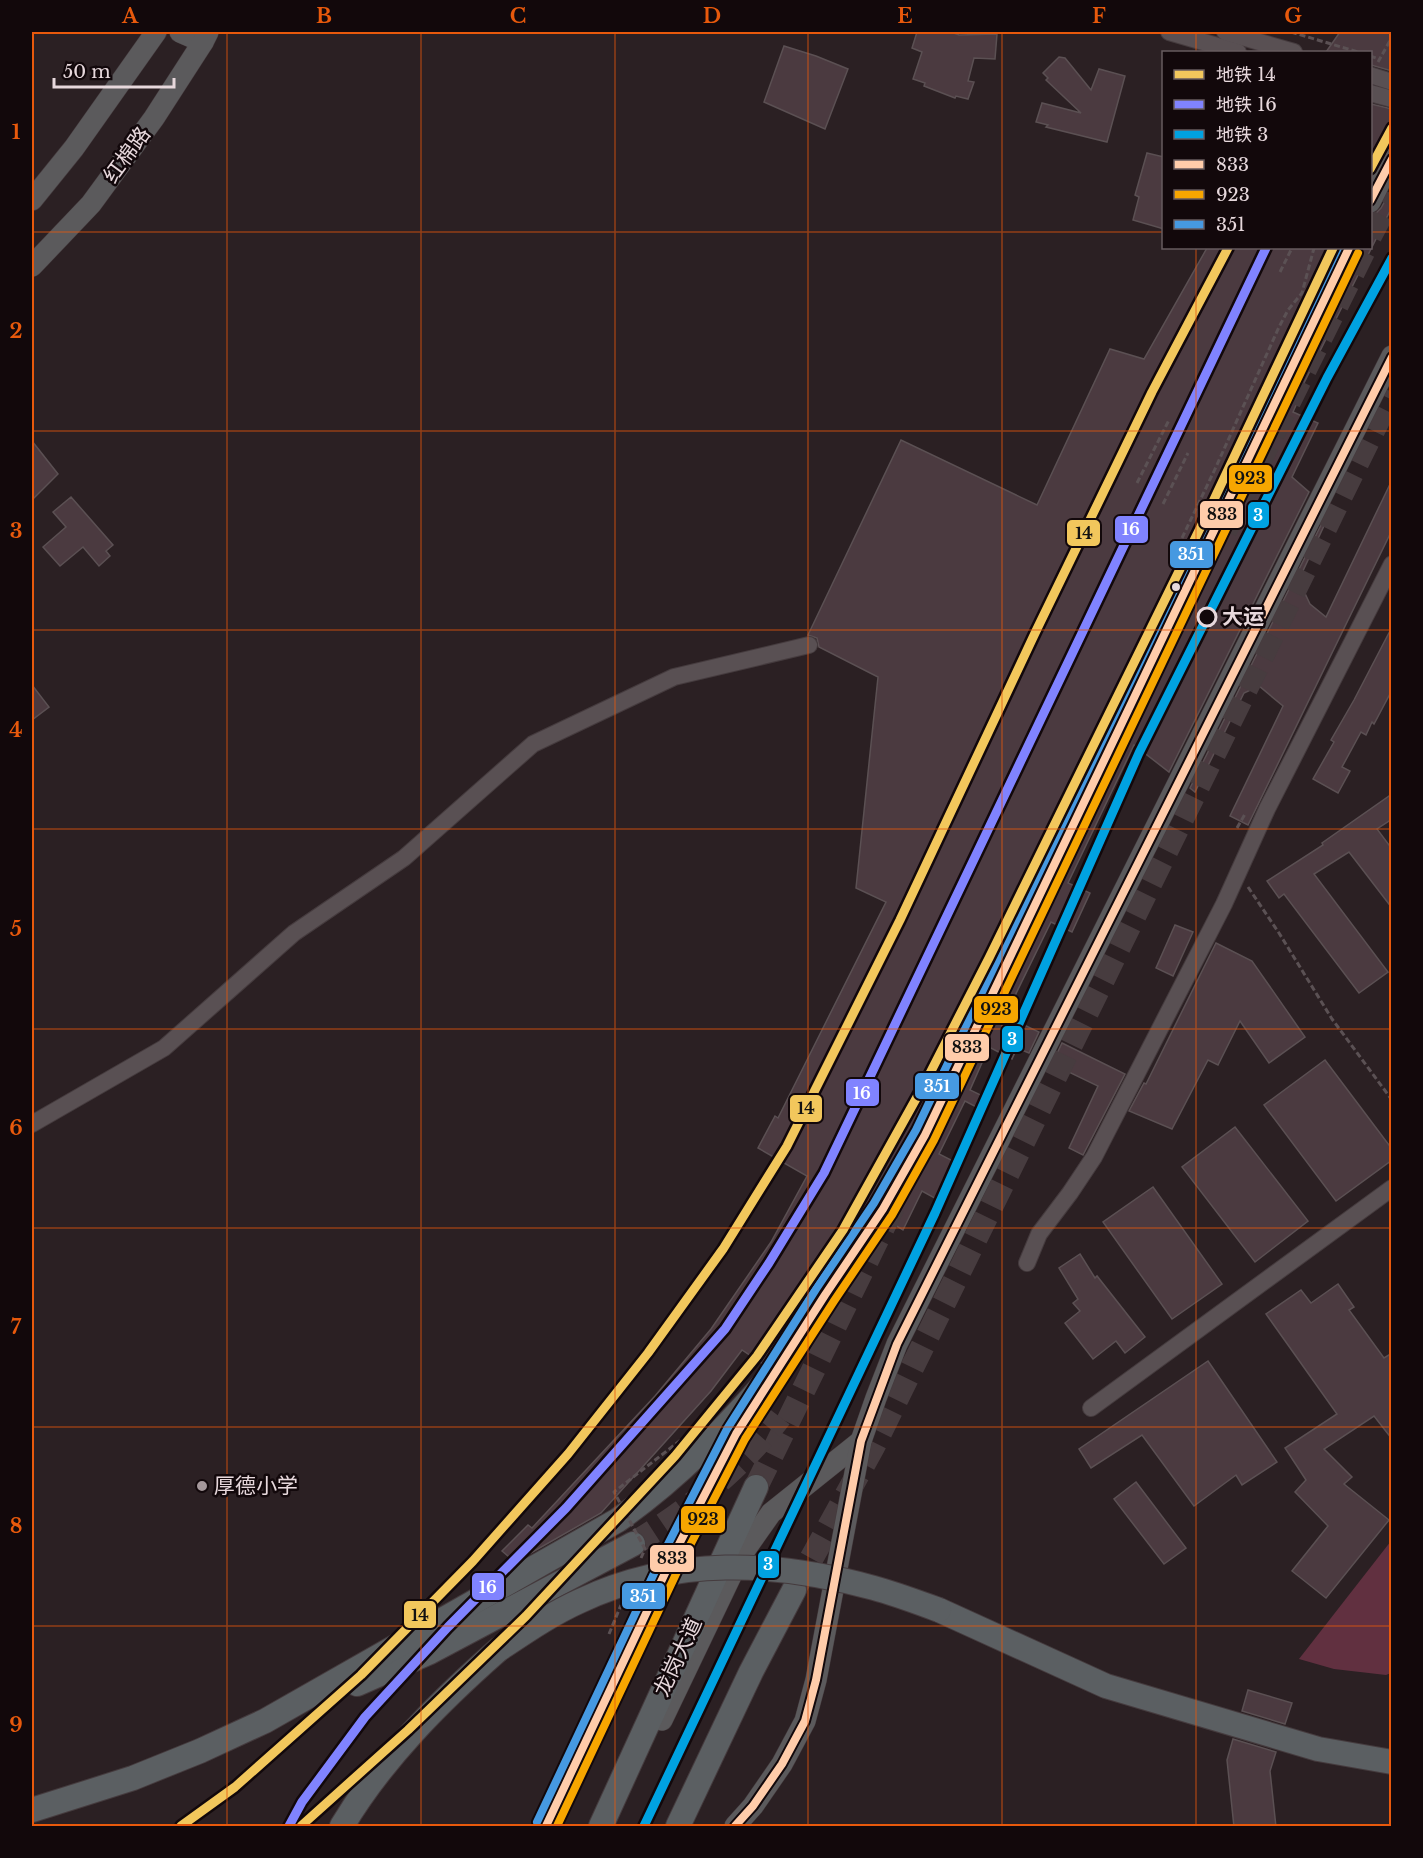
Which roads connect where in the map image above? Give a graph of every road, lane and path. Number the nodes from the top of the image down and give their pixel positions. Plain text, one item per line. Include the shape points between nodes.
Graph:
1 (156, 32) edge
2 (180, 32) edge
3 (1169, 32) edge
4 (1225, 32) edge
5 (1291, 32) edge
6 (205, 37) edge
7 (1392, 37) edge
8 (1235, 51) edge
9 (1291, 51) edge
10 (1355, 51) edge
11 (1372, 56) edge
12 (1380, 59) junction
13 (1372, 79) edge
14 (1372, 81) edge
15 (1372, 82) edge
16 (1392, 82) edge
17 (1392, 99) edge
18 (1392, 158) edge
19 (32, 200) edge
20 (1372, 200) edge
21 (1262, 249) edge
22 (1292, 249) edge
23 (1314, 249) edge
24 (1349, 249) edge
25 (32, 266) edge
26 (1280, 273) dead end
27 (1243, 286) dead end
28 (1392, 356) edge
29 (1169, 420) dead end
30 (1188, 453) dead end
31 (1137, 483) dead end
32 (1162, 504) dead end
33 (1182, 538) dead end
34 (1392, 564) edge
35 (809, 645) dead end
36 (1245, 814) dead end
37 (1237, 828) dead end
38 (1247, 886) dead end
39 (1392, 1100) edge
40 (32, 1124) edge
41 (1392, 1188) edge
42 (1027, 1263) dead end
43 (776, 1370) junction
44 (1091, 1408) dead end
45 (686, 1436) dead end
46 (861, 1441) junction
47 (756, 1486) tunnel mouth
48 (637, 1552) joint
49 (794, 1590) tunnel mouth
50 (622, 1602) dead end
51 (609, 1634) dead end
52 (265, 1721) junction
53 (1392, 1762) edge
54 (32, 1810) edge
55 (342, 1827) edge
56 (546, 1827) edge
57 (601, 1827) edge
58 (611, 1827) edge
59 (678, 1827) edge
60 (735, 1827) edge

1 - 19 main road
2 - 6 main road
3 - 8 street
4 - 9 street
5 - 10 path
6 - 25 main road, 红棉路 via 154,118 91,204
7 - 12 path
11 - 12 path
12 - 13 path
14 - 16 street
15 - 17 street
18 - 20 main road
21 - 27 path
22 - 26 path
23 - 33 path via 1302,293 1279,327
24 - 43 main road via 925,1135 883,1209
28 - 46 main road via 897,1344
29 - 31 path
30 - 32 path
34 - 42 street via 1094,1156 1039,1234
35 - 40 street via 674,677 533,744 404,858 294,933 164,1048
36 - 37 path
38 - 39 path via 1349,1045
41 - 44 street
43 - 52 highway via 680,1471 618,1520
43 - 56 main road via 703,1495
45 - 48 path, bridge via 614,1492 645,1549
46 - 58 main road via 771,1513 740,1557
46 - 60 main road via 805,1721 782,1764
47 - 57 highway, 龙岗大道
48 - 52 highway via 430,1652
49 - 59 highway
50 - 51 path, bridge
52 - 54 highway via 133,1778
53 - 55 highway, bridge via 1318,1749 1106,1686 939,1610 875,1588 775,1568 698,1568 654,1575 605,1590 540,1622 498,1650 461,1683 385,1765

